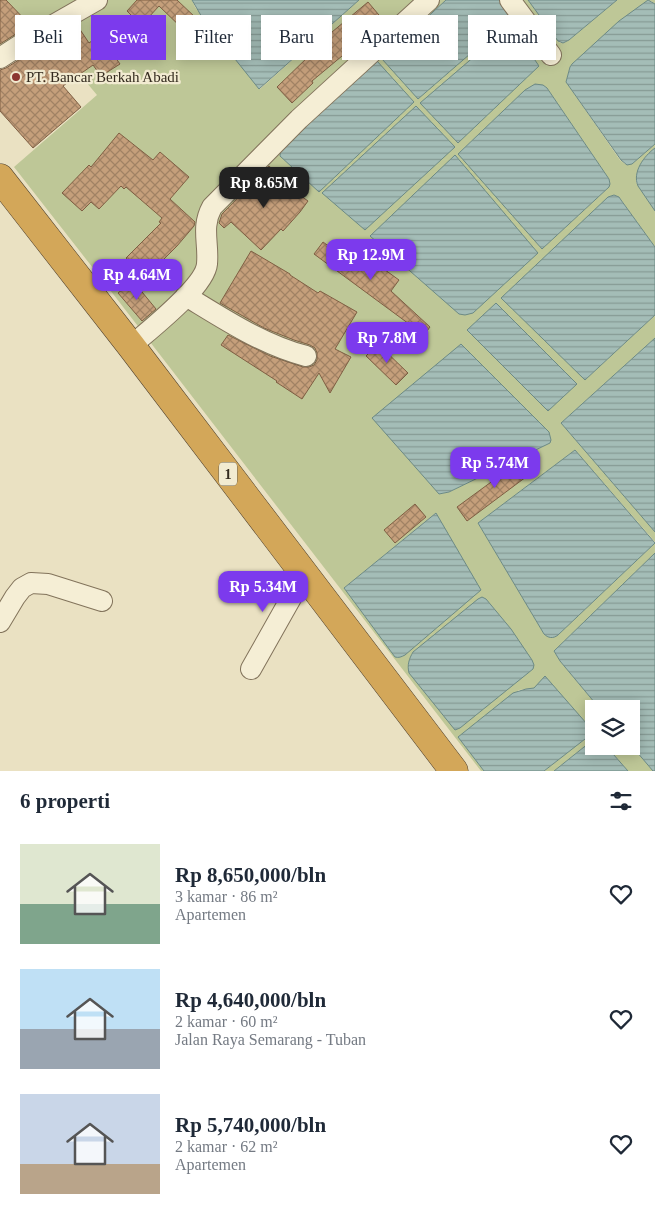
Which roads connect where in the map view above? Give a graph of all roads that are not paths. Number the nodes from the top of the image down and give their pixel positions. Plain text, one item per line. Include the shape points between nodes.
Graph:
1 (97, 0) edge
2 (429, 0) edge
3 (510, 0) edge
4 (521, 15) edge
5 (0, 58) edge
6 (0, 178) edge
7 (186, 296) junction
8 (131, 346) junction
9 (306, 356) dead end
10 (304, 575) junction
11 (102, 601) dead end
12 (0, 622) edge
13 (251, 669) dead end
14 (454, 771) edge

1 - 5 street
2 - 7 street via 306,112 212,207 205,227 207,265 202,278
3 - 4 street
6 - 8 highway, 1
7 - 8 street
7 - 9 street via 270,344
8 - 10 highway, 1
10 - 13 street
10 - 14 highway, 1
11 - 12 street via 48,584 31,583 22,588

